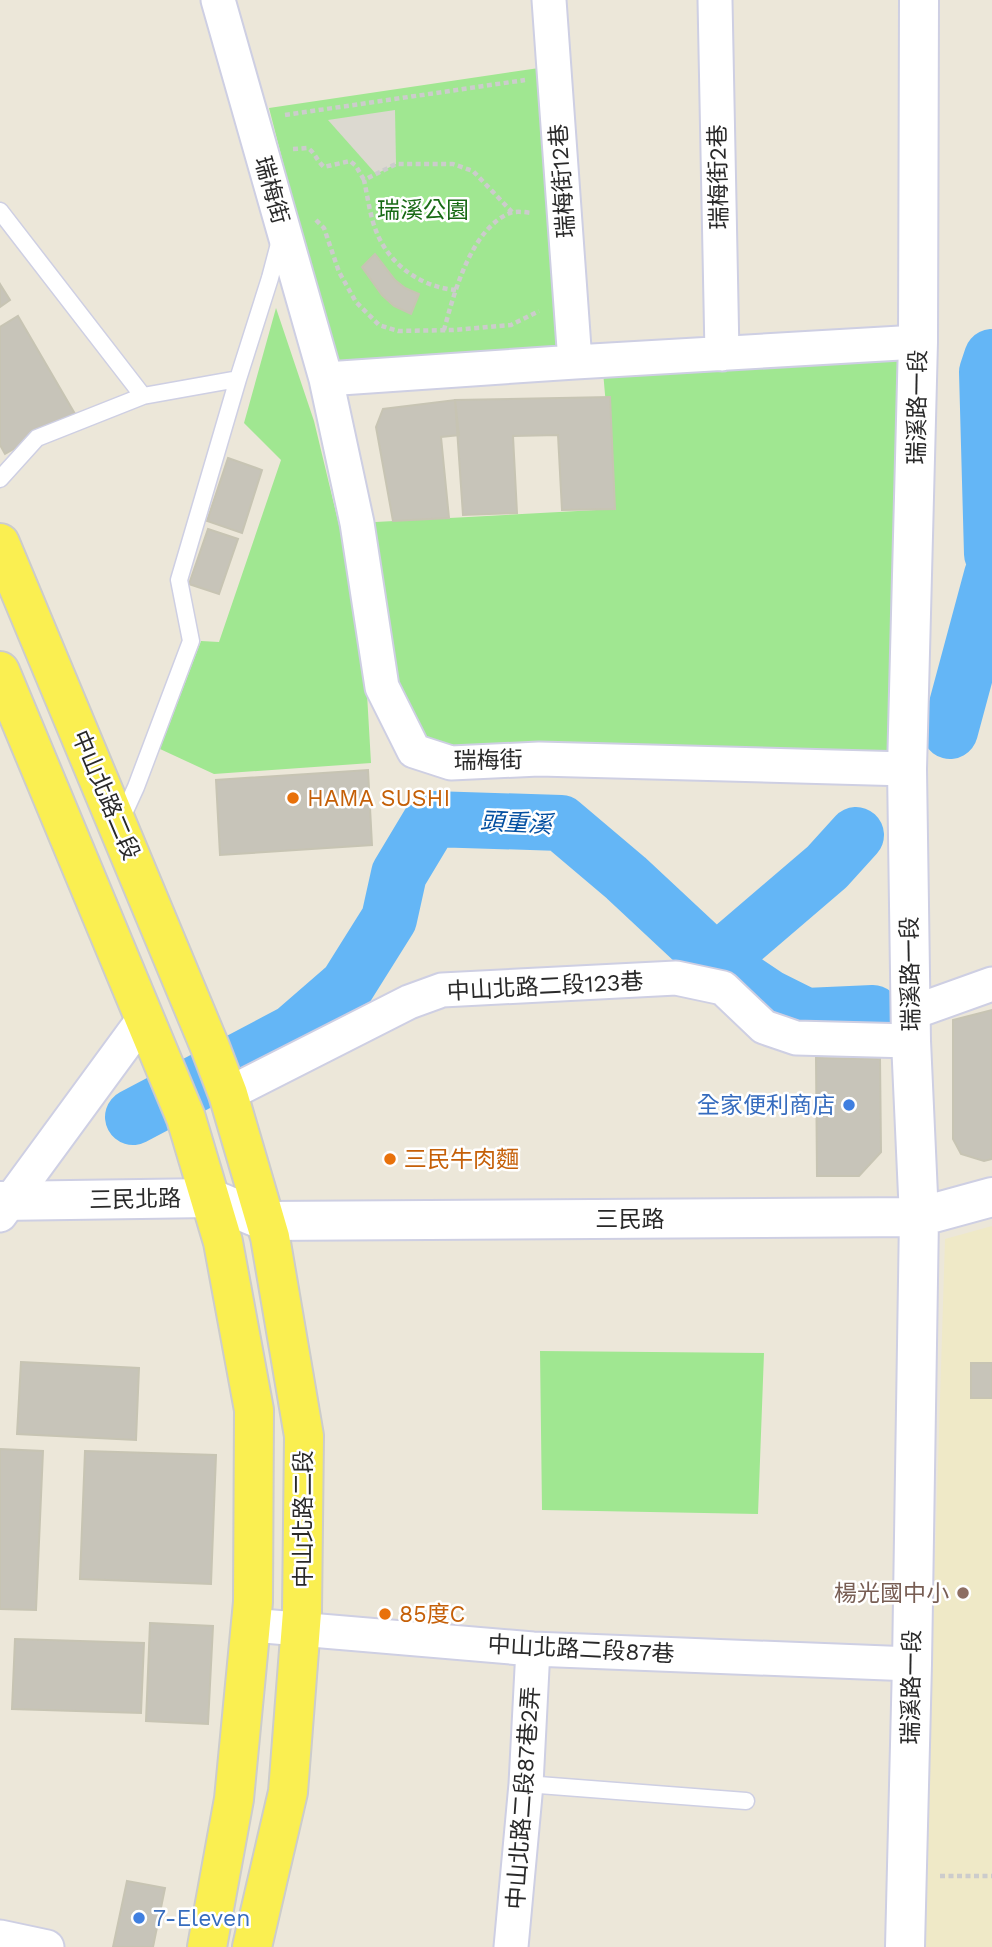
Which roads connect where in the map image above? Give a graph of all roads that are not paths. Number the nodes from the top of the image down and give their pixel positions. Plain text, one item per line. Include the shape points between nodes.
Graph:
1 (218, 0) edge
2 (549, 0) edge
3 (715, 0) edge
4 (919, 0) edge
5 (0, 211) edge
6 (297, 221) junction
7 (918, 342) junction
8 (722, 354) junction
9 (575, 362) junction
10 (238, 379) junction
11 (326, 379) junction
12 (144, 396) junction
13 (0, 478) edge
14 (0, 544) edge
15 (0, 671) edge
16 (906, 769) junction
17 (119, 824) junction
18 (992, 984) edge
19 (145, 1017) junction
20 (911, 1027) junction
21 (228, 1094) junction
22 (992, 1197) edge
23 (210, 1198) junction
24 (4, 1205) edge
25 (919, 1217) junction
26 (265, 1221) junction
27 (251, 1625) junction
28 (301, 1629) junction
29 (534, 1649) junction
30 (912, 1664) junction
31 (526, 1784) junction
32 (746, 1801) dead end
33 (207, 1947) edge
34 (253, 1947) edge
35 (511, 1947) edge
36 (905, 1947) edge

1 - 6 street, 瑞梅街 via 263,158
2 - 9 street, 瑞梅街12巷
3 - 8 street, 瑞梅街2巷
4 - 7 street, 瑞溪路一段
5 - 12 lane
6 - 10 lane via 270,278
6 - 11 street, 瑞梅街
7 - 8 street
7 - 16 street, 瑞溪路一段
8 - 9 street
9 - 11 street
10 - 12 lane
10 - 17 lane via 179,580 191,641
11 - 16 street, 瑞梅街 via 358,523 382,687 414,751 451,763 539,759
12 - 13 lane via 37,438
14 - 17 main road, 中山北路二段
15 - 19 main road
16 - 20 street, 瑞溪路一段
17 - 21 main road, 中山北路二段
18 - 20 street
19 - 23 main road via 186,1118
19 - 24 street
20 - 21 street, 中山北路二段123巷 via 796,1038 764,1027 723,988 676,978 442,990 409,1002
20 - 25 street, 瑞溪路一段
21 - 26 main road, 中山北路二段
22 - 25 street, 三民路
23 - 24 street, 三民北路
23 - 26 street, 三民北路
23 - 27 main road via 223,1242 254,1410
25 - 26 street, 三民路
25 - 30 street, 瑞溪路一段
26 - 28 main road, 中山北路二段 via 304,1436
27 - 28 street, 中山北路二段87巷
27 - 33 main road via 234,1799
28 - 29 street, 中山北路二段87巷
28 - 34 main road, 中山北路二段 via 288,1792
29 - 30 street, 中山北路二段87巷
29 - 31 street, 中山北路二段87巷2弄
30 - 36 street, 瑞溪路一段
31 - 32 lane
31 - 35 street, 中山北路二段87巷2弄

